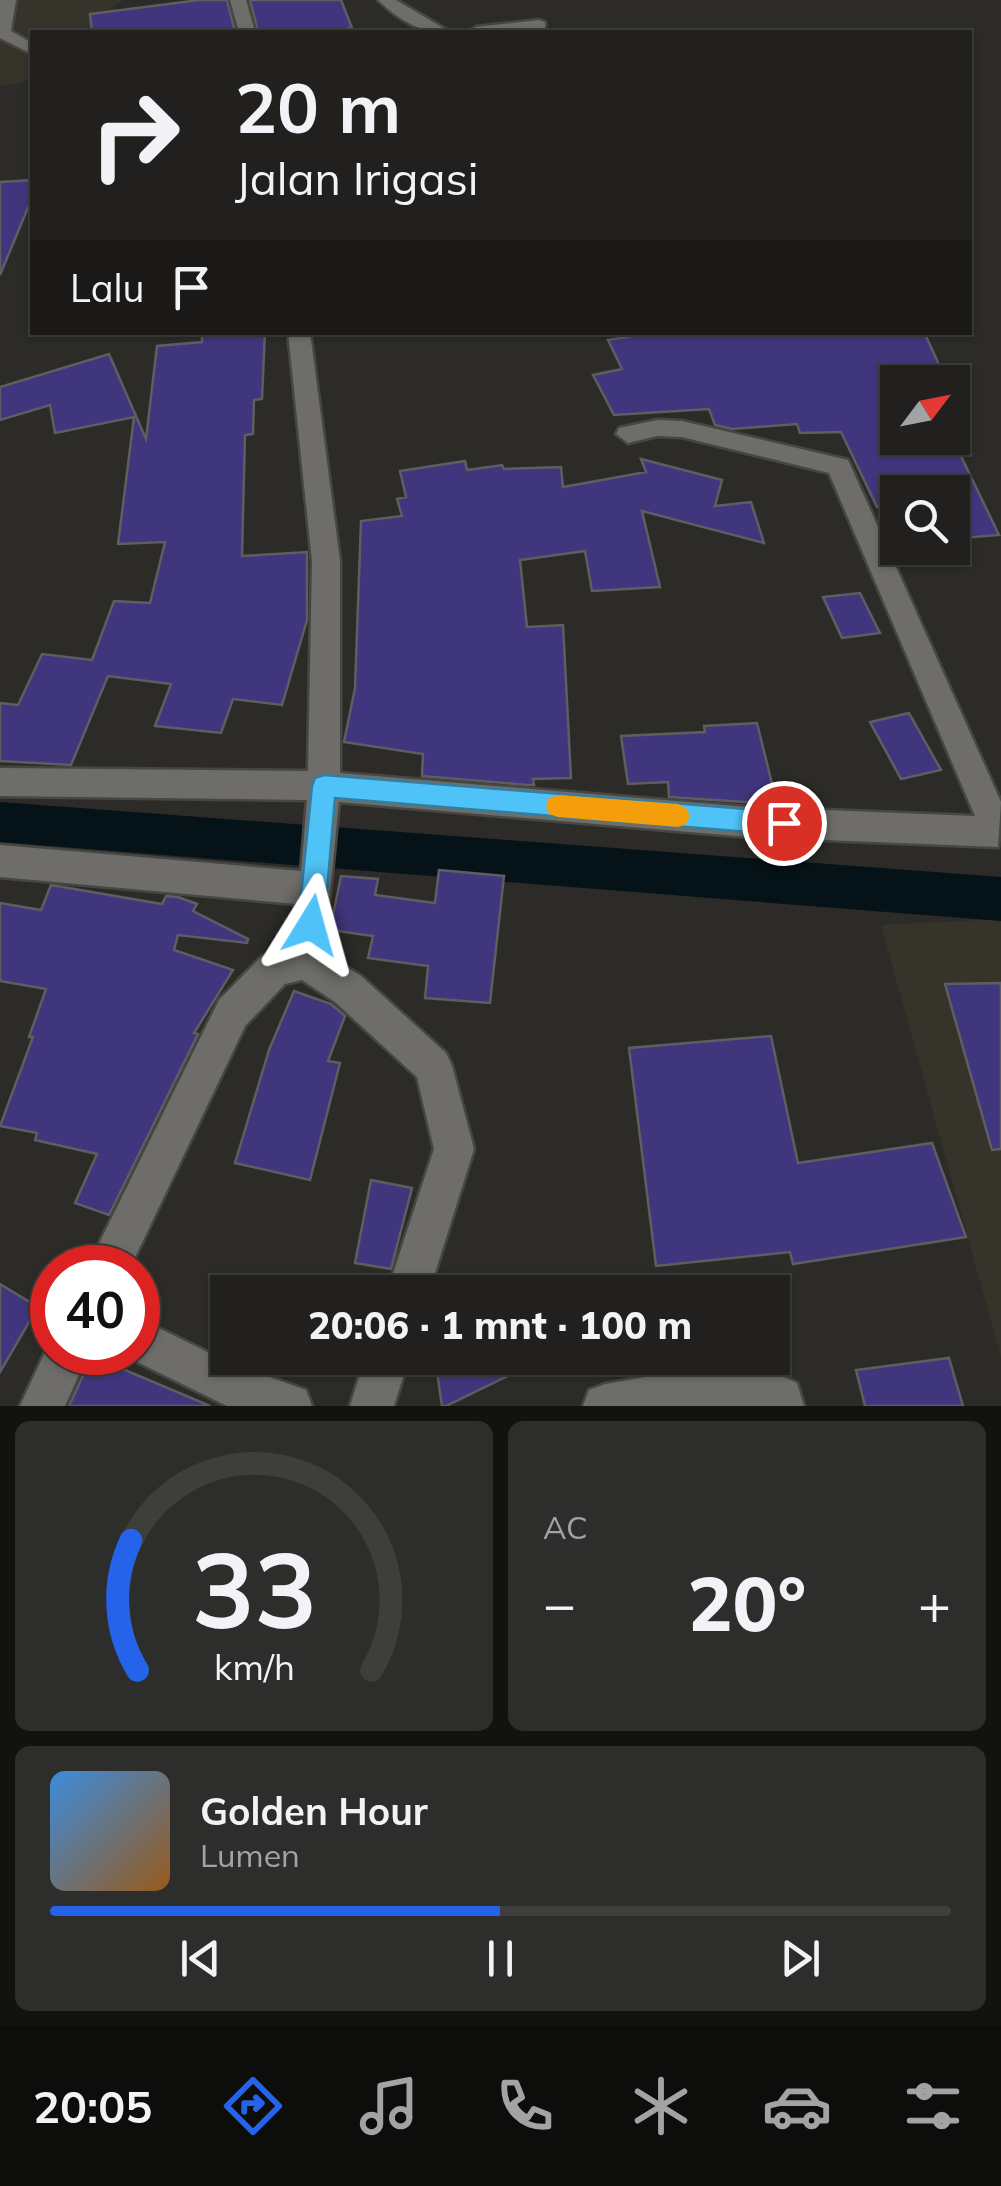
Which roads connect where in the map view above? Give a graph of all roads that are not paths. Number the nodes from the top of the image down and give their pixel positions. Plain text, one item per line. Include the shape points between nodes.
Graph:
1 (8, 0) edge
2 (238, 0) edge
3 (386, 0) edge
4 (539, 25) dead end
5 (246, 30) edge
6 (437, 30) edge
7 (494, 30) edge
8 (2, 33) edge
9 (30, 48) edge
10 (299, 335) edge
11 (628, 434) dead end
12 (0, 782) edge
13 (324, 786) junction
14 (999, 832) edge
15 (0, 862) edge
16 (317, 881) junction
17 (305, 961) junction
18 (119, 1245) edge
19 (413, 1275) edge
20 (160, 1351) edge
21 (56, 1375) edge
22 (382, 1375) edge
23 (42, 1406) edge
24 (290, 1406) edge
25 (372, 1406) edge
26 (605, 1406) edge
27 (782, 1406) edge

1 - 8 street
2 - 5 street
3 - 6 street
4 - 7 street
8 - 9 street
10 - 13 street via 326,561
11 - 14 street via 682,429 840,466
12 - 13 street
13 - 14 street via 748,822
13 - 16 street
15 - 16 street
16 - 17 street
17 - 18 street via 275,969 232,1013
17 - 19 street via 433,1066 454,1149
20 - 24 street
21 - 23 street
22 - 25 street
26 - 27 street via 745,1382

